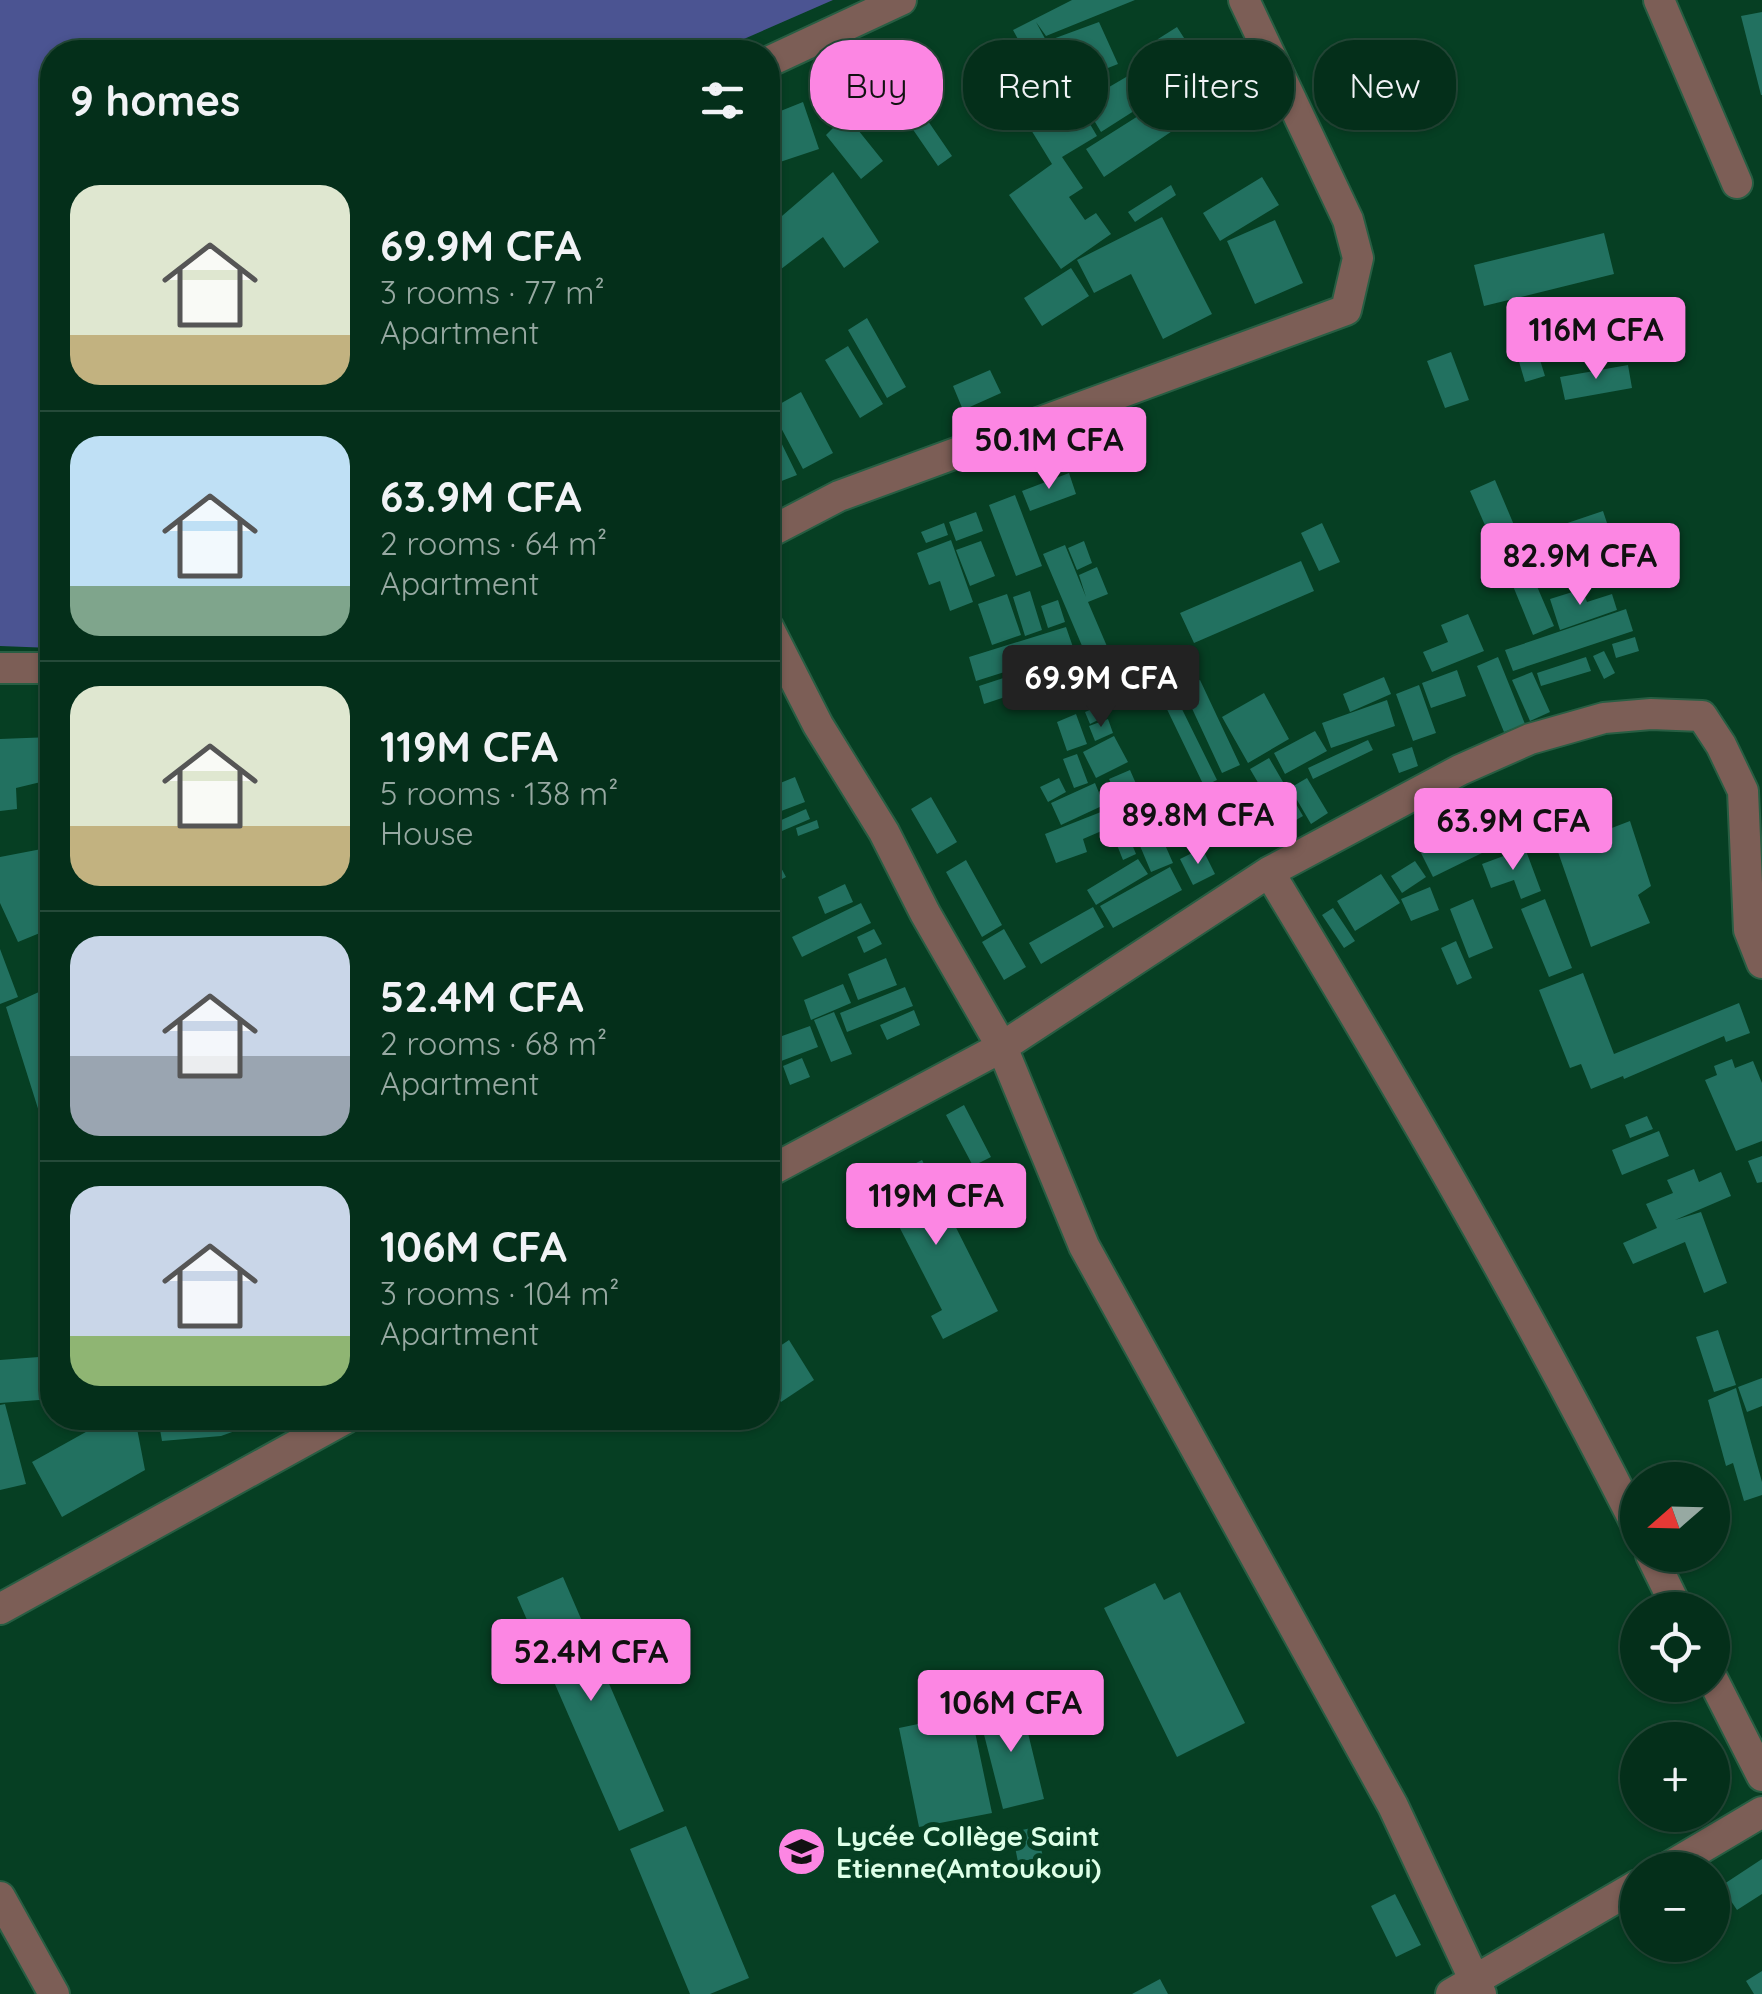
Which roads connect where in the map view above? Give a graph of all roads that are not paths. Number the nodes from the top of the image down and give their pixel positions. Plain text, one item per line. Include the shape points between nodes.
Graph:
1 (901, 0) edge
2 (1244, 0) edge
3 (1659, 0) edge
4 (780, 56) edge
5 (1737, 183) dead end
6 (780, 527) edge
7 (780, 651) edge
8 (0, 668) edge
9 (40, 668) edge
10 (1269, 872) junction
11 (1756, 927) edge
12 (1762, 962) edge
13 (1002, 1047) junction
14 (780, 1166) edge
15 (324, 1430) edge
16 (1620, 1494) edge
17 (0, 1609) edge
18 (1724, 1702) edge
19 (1762, 1776) edge
20 (1762, 1812) edge
21 (1694, 1852) edge
22 (1620, 1896) edge
23 (0, 1897) edge
24 (1468, 1990) edge
25 (54, 1994) edge

1 - 4 street
2 - 6 street via 1348,220 1358,258 1346,310 838,496
3 - 5 street
7 - 13 street
8 - 9 street
10 - 11 street via 1530,738 1604,718 1702,716 1743,792
10 - 13 street
10 - 16 street via 1518,1299
11 - 12 street
13 - 14 street
13 - 24 street via 1084,1246 1392,1806
15 - 17 street
18 - 19 street
20 - 21 street
22 - 24 street
23 - 25 street

